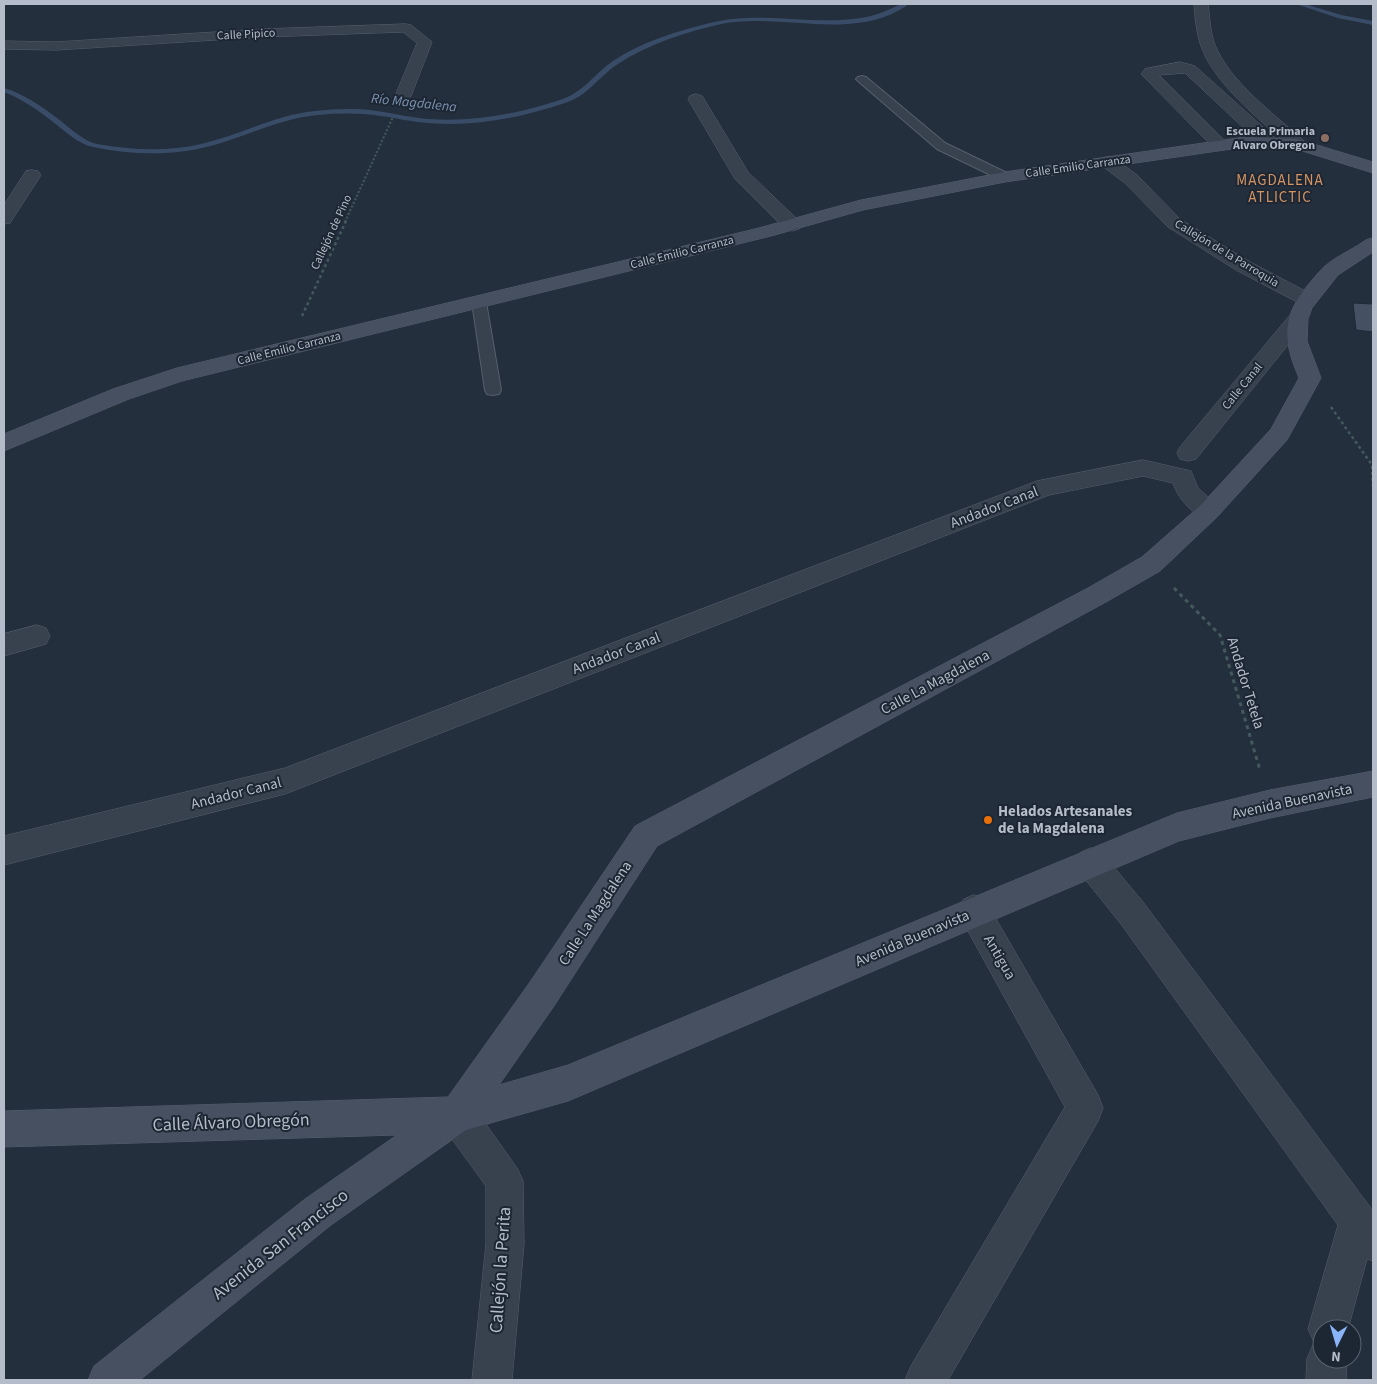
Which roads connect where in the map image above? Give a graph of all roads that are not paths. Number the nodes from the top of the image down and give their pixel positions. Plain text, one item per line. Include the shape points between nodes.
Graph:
1 (1201, 4) edge
2 (4, 45) edge
3 (862, 79) dead end
4 (403, 96) dead end
5 (696, 99) dead end
6 (1268, 141) junction
7 (1220, 144) junction
8 (1297, 144) junction
9 (1108, 162) junction
10 (1373, 168) edge
11 (32, 175) dead end
12 (1005, 176) junction
13 (4, 219) edge
14 (792, 224) junction
15 (1373, 244) edge
16 (1306, 299) junction
17 (479, 302) junction
18 (1296, 320) junction
19 (494, 390) dead end
20 (4, 443) edge
21 (1188, 453) dead end
22 (1209, 511) junction
23 (37, 636) dead end
24 (4, 645) edge
25 (1373, 784) edge
26 (4, 852) edge
27 (1091, 863) junction
28 (974, 911) junction
29 (457, 1115) junction
30 (4, 1129) edge
31 (1365, 1231) edge
32 (1332, 1319) edge
33 (936, 1372) edge
34 (108, 1380) edge
35 (492, 1380) edge

1 - 8 street via 1204,34 1222,70
2 - 4 street, Calle Pipico via 56,46 406,28 425,42
3 - 12 lane via 941,146
5 - 14 street via 741,175
6 - 7 street, Calle Emilio Carranza
6 - 7 street via 1190,69 1180,67 1150,72
6 - 8 street, Calle Emilio Carranza
7 - 9 street, Calle Emilio Carranza
8 - 10 street, Calle Emilio Carranza
9 - 12 street, Calle Emilio Carranza
9 - 16 street, Callejón de la Parroquia via 1131,179 1174,223 1243,266
11 - 13 street
12 - 14 street, Calle Emilio Carranza via 861,205
14 - 17 street, Calle Emilio Carranza
15 - 16 street via 1333,269
16 - 18 street
17 - 19 lane
17 - 20 street, Calle Emilio Carranza via 152,382
18 - 21 street, Calle Canal
18 - 22 street, Calle La Magdalena via 1300,357 1310,378 1279,434
22 - 26 street, Andador Canal via 1188,492 1183,477 1143,468 1045,487 285,781
22 - 29 street, Calle La Magdalena via 1151,564 646,836 542,994
23 - 24 street
25 - 27 street, Avenida Buenavista via 1270,804 1178,827
27 - 28 street, Avenida Buenavista
27 - 31 street via 1132,912
28 - 29 street, Avenida Buenavista via 568,1083
28 - 33 street, Antigua via 1085,1108
29 - 30 street, Calle Álvaro Obregón
29 - 34 street, Avenida San Francisco via 318,1212
29 - 35 street, Callejón la Perita via 504,1181 505,1244
31 - 32 street

